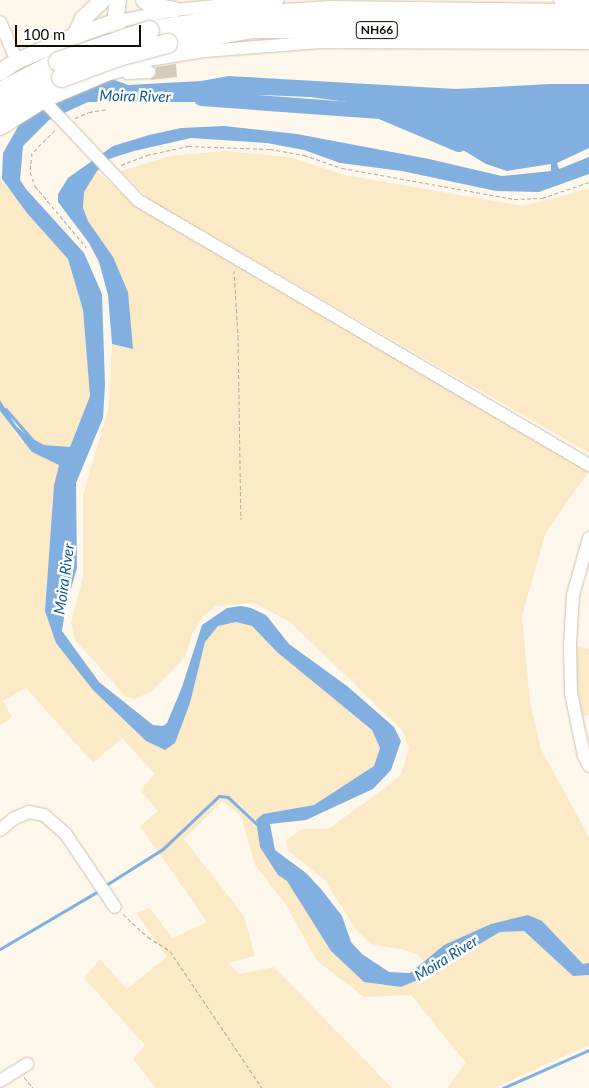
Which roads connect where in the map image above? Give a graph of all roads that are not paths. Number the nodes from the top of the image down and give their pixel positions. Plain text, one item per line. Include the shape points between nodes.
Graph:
1 (103, 0) edge
2 (118, 0) edge
3 (144, 0) edge
4 (278, 0) edge
5 (560, 0) edge
6 (589, 0) edge
7 (174, 10) junction
8 (589, 13) edge
9 (83, 18) junction
10 (0, 22) edge
11 (115, 22) junction
12 (589, 31) edge
13 (75, 36) junction
14 (589, 42) edge
15 (23, 59) junction
16 (126, 67) junction
17 (59, 69) junction
18 (0, 72) edge
19 (149, 72) dead end
20 (92, 80) junction
21 (0, 91) edge
22 (45, 103) junction
23 (0, 108) edge
24 (0, 127) edge
25 (589, 465) edge
26 (589, 538) edge
27 (589, 766) edge
28 (0, 830) edge
29 (115, 907) road end
30 (22, 1067) road end
31 (0, 1082) edge

1 - 9 main road
2 - 11 main road
3 - 7 main road via 152,6
4 - 7 street
5 - 6 street
7 - 11 street
8 - 17 highway, NH66, bridge via 330,10 251,15 149,30
9 - 13 main road
9 - 15 main road via 46,40
10 - 15 street
11 - 13 main road
11 - 16 main road
12 - 17 highway, NH66, bridge via 252,28 167,43
13 - 15 main road
13 - 20 main road
14 - 16 street via 321,42 205,50
15 - 18 main road
16 - 19 street via 128,73
16 - 20 main road
17 - 21 highway, NH66
17 - 23 highway, NH66
20 - 22 main road
22 - 24 main road
22 - 25 street via 139,201
26 - 27 street via 573,595 570,644 571,693
28 - 29 street via 13,819 30,812 44,814 65,833
30 - 31 street

